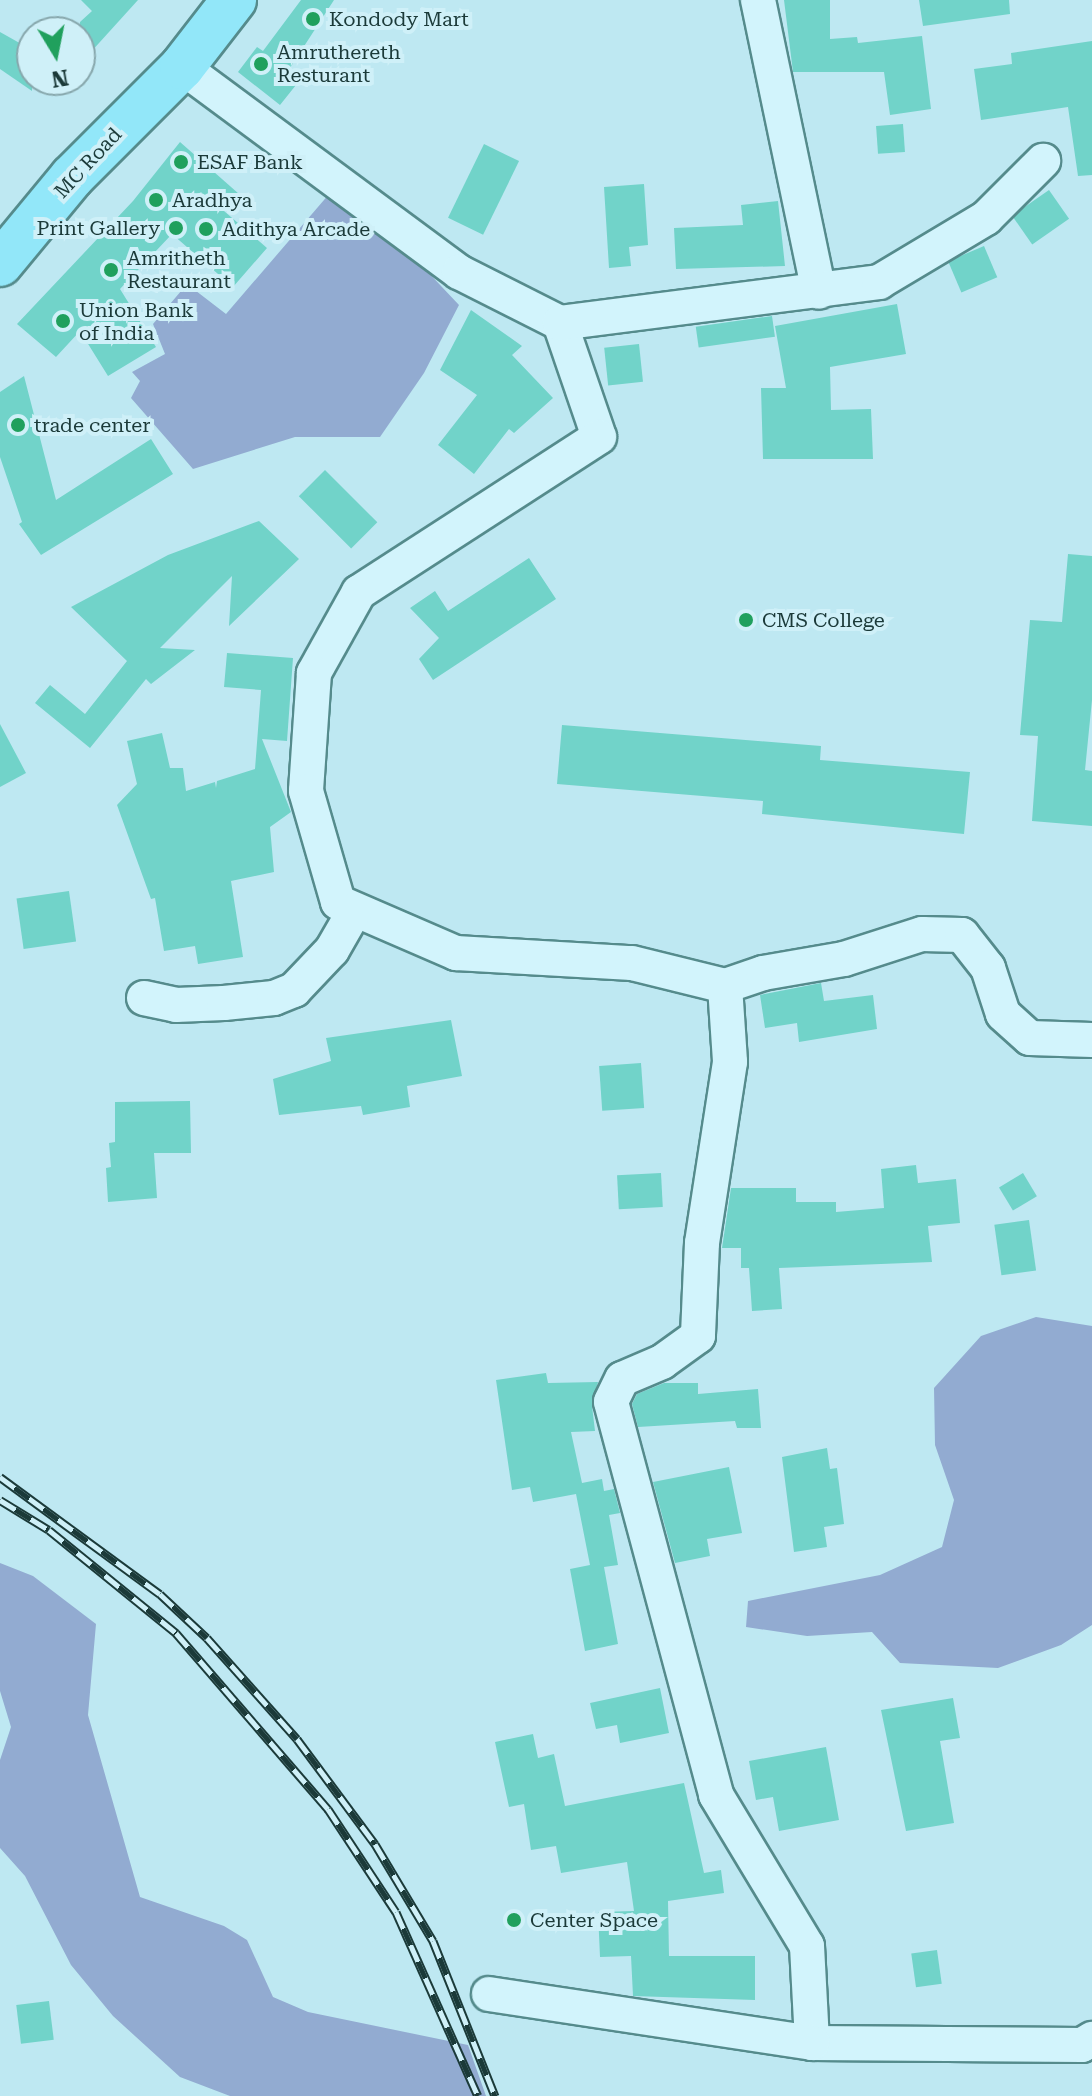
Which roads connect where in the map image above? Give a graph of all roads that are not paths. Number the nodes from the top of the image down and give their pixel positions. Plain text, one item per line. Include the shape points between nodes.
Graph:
1 (214, 0) edge
2 (234, 0) edge
3 (758, 0) edge
4 (182, 67) junction
5 (1043, 161) dead end
6 (0, 264) edge
7 (819, 292) junction
8 (560, 323) junction
9 (355, 910) junction
10 (725, 986) junction
11 (144, 998) dead end
12 (1092, 1040) edge
13 (489, 1994) dead end
14 (1092, 2039) edge
15 (812, 2043) junction

1 - 4 main road, MC Road
2 - 4 main road, MC Road
3 - 7 street
4 - 6 main road, MC Road via 72,177
4 - 8 street via 459,272
5 - 7 street via 986,218 879,282
7 - 8 street
8 - 9 street via 599,437 359,592 314,673 306,791 338,902
9 - 10 street via 456,953 632,963
9 - 11 street via 332,950 294,990 238,1003 176,1005
10 - 12 street via 763,973 844,959 922,934 962,935 988,968 1003,1014 1030,1038
10 - 15 street via 730,1062 702,1243 698,1336 662,1362 622,1379 611,1402 716,1795 807,1946
13 - 15 street
14 - 15 street via 1082,2045

